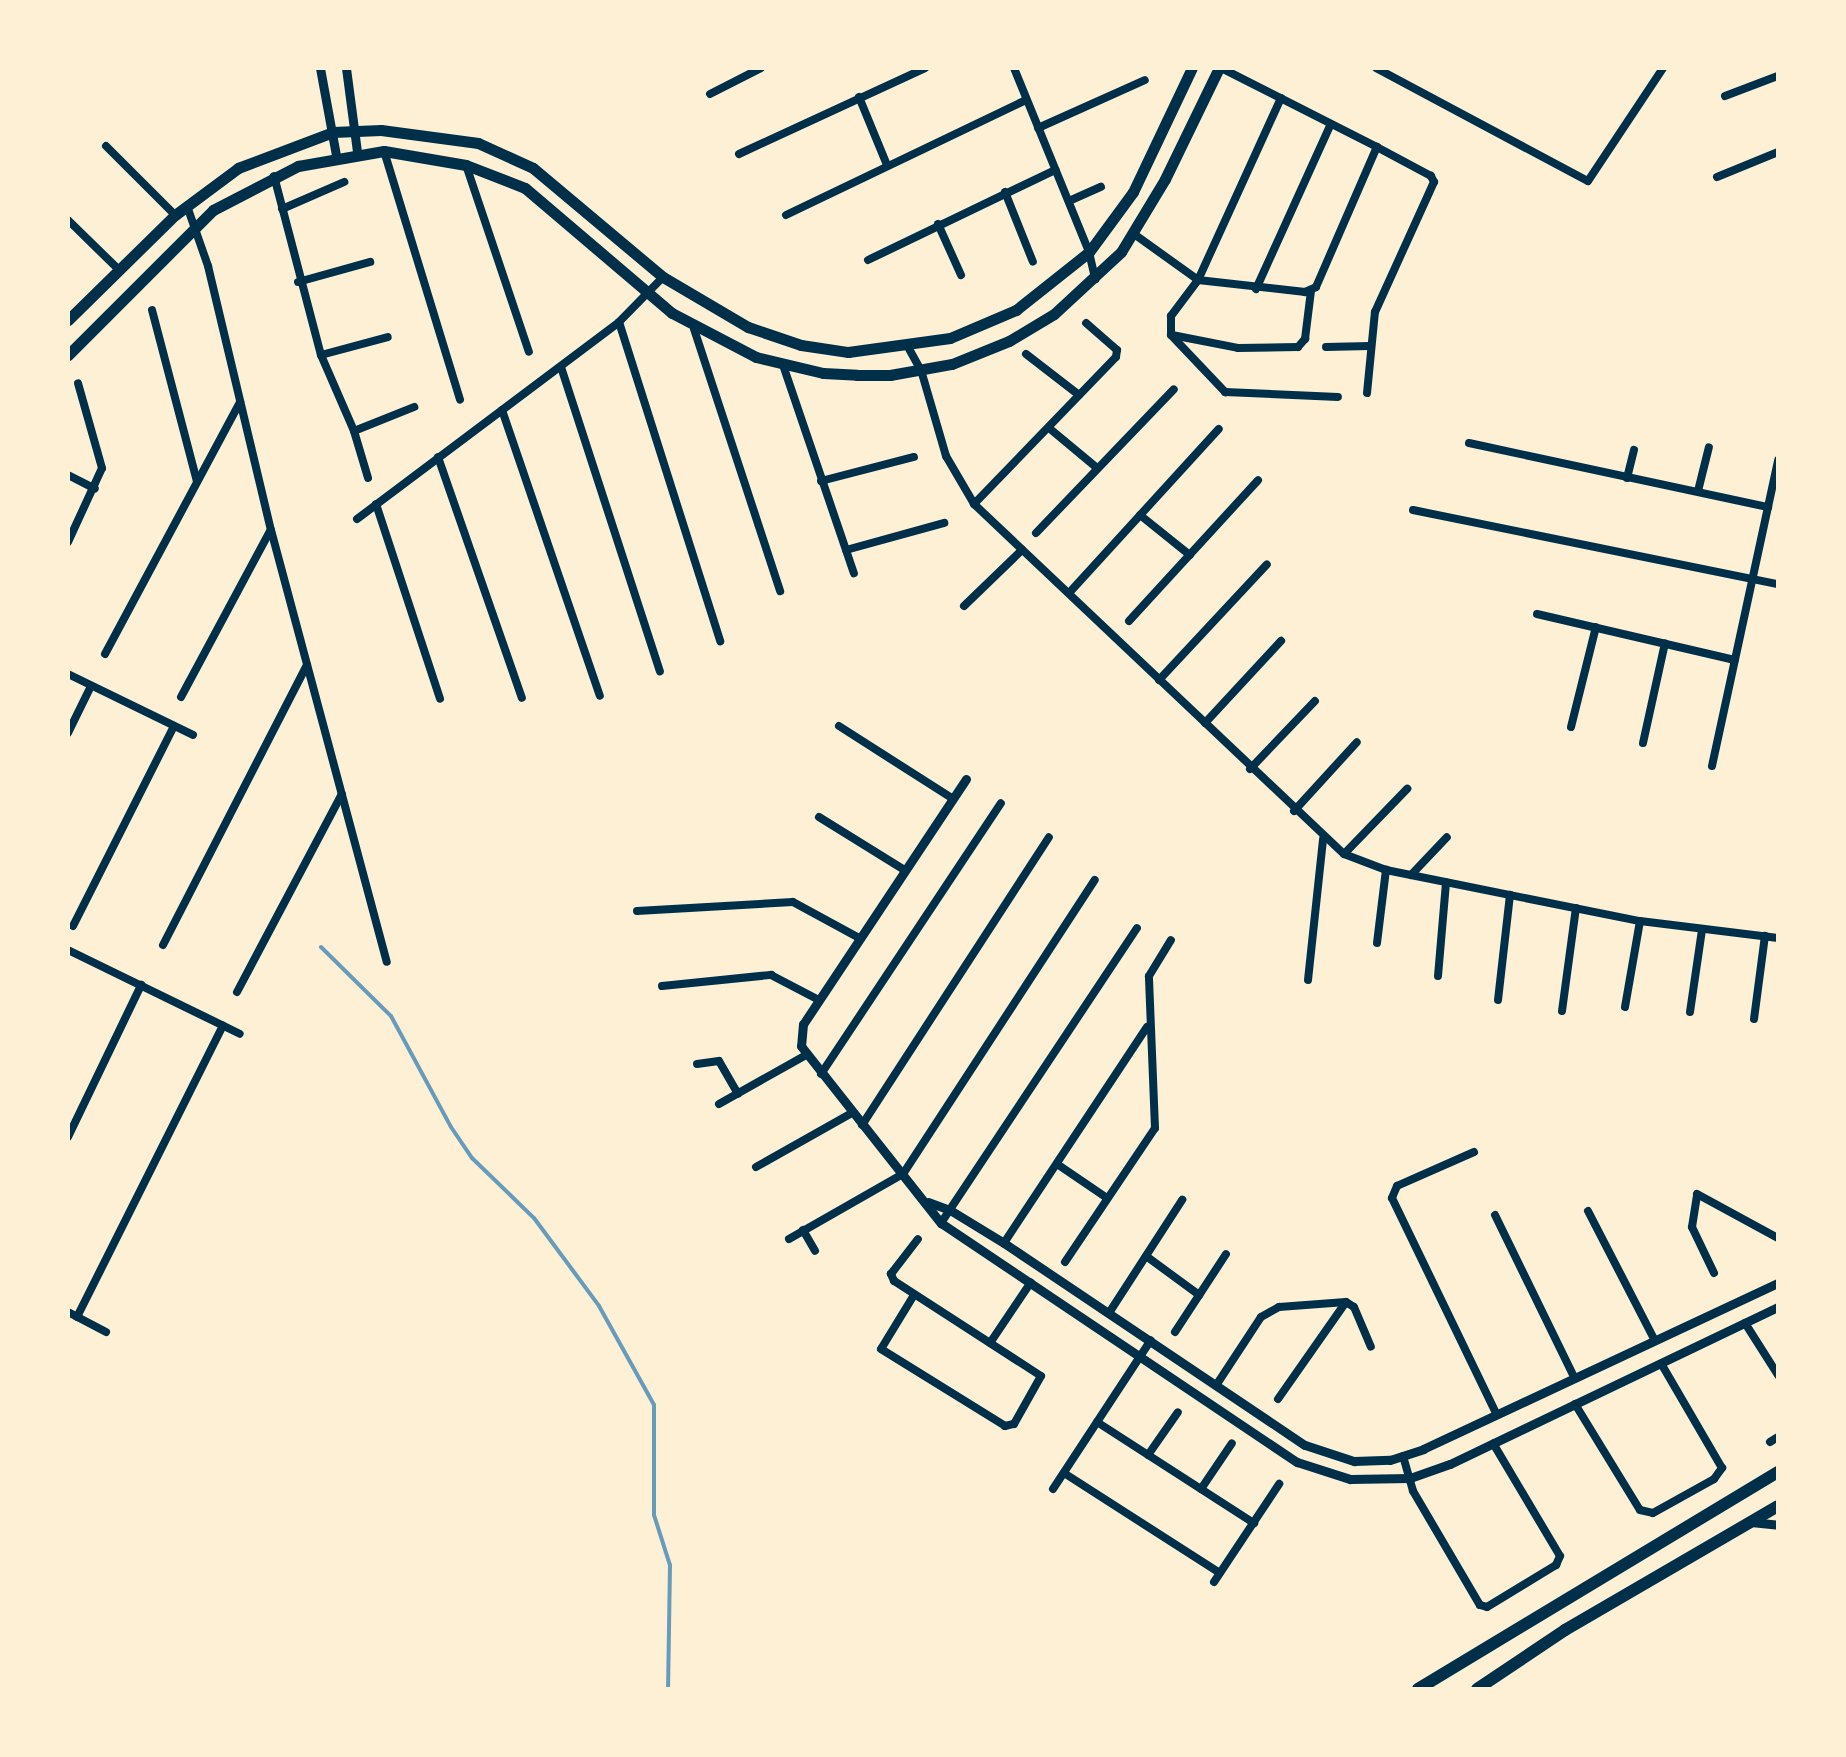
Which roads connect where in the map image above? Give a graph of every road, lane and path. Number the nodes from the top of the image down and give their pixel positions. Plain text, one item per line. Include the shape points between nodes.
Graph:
1 (320, 68) edge
2 (346, 68) edge
3 (761, 68) edge
4 (925, 68) edge
5 (1014, 68) edge
6 (1192, 68) edge
7 (1220, 68) edge
8 (1376, 68) edge
9 (1663, 68) edge
10 (1778, 76) edge
11 (1145, 80) dead end
12 (710, 94) dead end
13 (1725, 96) dead end
14 (859, 97) junction
15 (1281, 98) junction
16 (1026, 100) junction
17 (1331, 124) junction
18 (1038, 128) junction
19 (356, 130) junction
20 (333, 132) junction
21 (106, 146) dead end
22 (1377, 147) junction
23 (384, 151) junction
24 (357, 152) junction
25 (1778, 152) edge
26 (739, 154) dead end
27 (336, 155) junction
28 (466, 165) junction
29 (887, 165) junction
30 (1055, 170) junction
31 (274, 176) junction
32 (1717, 177) dead end
33 (344, 182) dead end
34 (1101, 187) dead end
35 (1005, 192) junction
36 (1069, 201) junction
37 (187, 206) junction
38 (282, 209) junction
39 (175, 215) junction
40 (786, 215) dead end
41 (68, 220) edge
42 (196, 224) junction
43 (938, 224) junction
44 (1134, 234) junction
45 (1089, 252) junction
46 (868, 260) dead end
47 (370, 262) dead end
48 (1033, 262) dead end
49 (118, 269) junction
50 (961, 275) dead end
51 (663, 277) junction
52 (1095, 280) junction
53 (1198, 280) junction
54 (298, 282) junction
55 (1256, 289) junction
56 (1311, 291) junction
57 (649, 293) junction
58 (152, 310) dead end
59 (68, 320) edge
60 (619, 322) junction
61 (1086, 323) dead end
62 (694, 329) junction
63 (1171, 335) junction
64 (388, 337) dead end
65 (1370, 346) junction
66 (908, 347) junction
67 (1326, 347) dead end
68 (529, 352) dead end
69 (1026, 354) dead end
70 (68, 355) edge
71 (321, 355) junction
72 (783, 365) junction
73 (561, 367) junction
74 (921, 370) junction
75 (78, 383) dead end
76 (1174, 389) dead end
77 (1367, 393) dead end
78 (1079, 395) junction
79 (1338, 397) dead end
80 (460, 400) dead end
81 (240, 402) junction
82 (414, 407) dead end
83 (502, 410) junction
84 (1049, 428) junction
85 (1219, 429) dead end
86 (354, 431) junction
87 (1469, 443) dead end
88 (1709, 447) dead end
89 (1634, 450) dead end
90 (438, 457) junction
91 (914, 457) dead end
92 (1778, 460) edge
93 (1097, 468) junction
94 (68, 475) edge
95 (368, 478) dead end
96 (1627, 478) junction
97 (1258, 480) dead end
98 (197, 481) junction
99 (821, 481) junction
100 (95, 489) junction
101 (1698, 491) junction
102 (376, 504) junction
103 (974, 504) junction
104 (1768, 507) junction
105 (1413, 510) dead end
106 (1140, 515) junction
107 (357, 519) dead end
108 (944, 523) dead end
109 (271, 530) junction
110 (1036, 533) dead end
111 (68, 542) edge
112 (846, 550) junction
113 (1022, 550) junction
114 (1190, 555) junction
115 (1267, 564) dead end
116 (854, 573) dead end
117 (1754, 581) junction
118 (1778, 584) edge
119 (780, 591) dead end
120 (1069, 593) junction
121 (964, 606) dead end
122 (1537, 614) dead end
123 (1129, 621) dead end
124 (1596, 627) junction
125 (720, 641) dead end
126 (1281, 641) dead end
127 (1665, 643) junction
128 (105, 654) dead end
129 (1735, 660) junction
130 (307, 665) junction
131 (660, 671) dead end
132 (68, 674) edge
133 (1159, 680) junction
134 (91, 686) junction
135 (600, 696) dead end
136 (181, 697) dead end
137 (522, 698) dead end
138 (440, 699) dead end
139 (1315, 701) dead end
140 (1205, 723) junction
141 (174, 726) junction
142 (839, 726) dead end
143 (1571, 727) dead end
144 (68, 733) edge
145 (193, 735) dead end
146 (1357, 742) dead end
147 (1643, 743) dead end
148 (1712, 766) dead end
149 (1250, 769) junction
150 (966, 779) dead end
151 (1407, 789) dead end
152 (342, 794) junction
153 (953, 799) junction
154 (1001, 803) dead end
155 (1294, 811) junction
156 (819, 817) dead end
157 (1049, 837) dead end
158 (1447, 837) dead end
159 (1323, 839) junction
160 (1344, 854) junction
161 (1386, 870) junction
162 (906, 871) junction
163 (1411, 875) junction
164 (1095, 880) dead end
165 (1446, 882) junction
166 (1510, 895) junction
167 (1576, 908) junction
168 (637, 911) dead end
169 (1640, 921) junction
170 (73, 926) dead end
171 (1137, 928) dead end
172 (1702, 930) junction
173 (1765, 936) junction
174 (1778, 938) edge
175 (861, 939) junction
176 (1171, 940) dead end
177 (1377, 943) dead end
178 (163, 945) dead end
179 (68, 950) edge
180 (387, 962) dead end
181 (1438, 976) dead end
182 (1308, 980) dead end
183 (141, 985) junction
184 (662, 986) dead end
185 (237, 992) dead end
186 (819, 1000) junction
187 (1498, 1000) dead end
188 (1625, 1007) dead end
189 (1562, 1011) dead end
190 (1690, 1012) dead end
191 (1754, 1019) dead end
192 (223, 1026) junction
193 (1148, 1026) junction
194 (240, 1034) dead end
195 (806, 1055) junction
196 (697, 1064) dead end
197 (821, 1074) junction
198 (738, 1094) junction
199 (719, 1104) dead end
200 (852, 1113) junction
201 (862, 1125) junction
202 (68, 1137) edge
203 (1474, 1152) dead end
204 (1057, 1164) junction
205 (756, 1167) dead end
206 (903, 1174) junction
207 (1107, 1198) junction
208 (1182, 1200) dead end
209 (928, 1202) junction
210 (950, 1210) junction
211 (1588, 1211) dead end
212 (1495, 1215) dead end
213 (941, 1223) junction
214 (803, 1230) junction
215 (1778, 1238) edge
216 (789, 1239) dead end
217 (918, 1239) dead end
218 (1004, 1243) junction
219 (815, 1251) dead end
220 (1226, 1254) dead end
221 (1146, 1256) junction
222 (1065, 1262) dead end
223 (1714, 1273) dead end
224 (1031, 1282) junction
225 (1778, 1283) edge
226 (914, 1295) junction
227 (1199, 1295) junction
228 (1346, 1302) junction
229 (1778, 1307) edge
230 (68, 1312) edge
231 (1109, 1313) junction
232 (77, 1317) junction
233 (1745, 1323) junction
234 (106, 1332) dead end
235 (1175, 1332) dead end
236 (1151, 1340) junction
237 (1655, 1341) junction
238 (990, 1343) junction
239 (1371, 1347) dead end
240 (1142, 1354) junction
241 (1661, 1363) junction
242 (1778, 1375) edge
243 (1575, 1379) junction
244 (1217, 1384) junction
245 (1278, 1399) dead end
246 (1575, 1404) junction
247 (1178, 1412) dead end
248 (1497, 1415) junction
249 (1097, 1422) junction
250 (1232, 1443) dead end
251 (1493, 1443) junction
252 (1148, 1455) junction
253 (1403, 1456) junction
254 (1778, 1472) edge
255 (1064, 1473) junction
256 (1410, 1478) junction
257 (1279, 1484) dead end
258 (1053, 1489) dead end
259 (1201, 1489) junction
260 (1778, 1506) edge
261 (1751, 1522) junction
262 (1254, 1523) junction
263 (1778, 1525) edge
264 (1220, 1573) junction
265 (1214, 1582) dead end
266 (1418, 1689) edge
267 (1477, 1689) edge

1 - 20 street
2 - 19 street
3 - 12 street
4 - 14 street
5 - 16 street
6 - 45 main road via 1133,192
7 - 15 street
7 - 44 main road
8 - 9 street via 1588,181
10 - 13 street
11 - 18 street
14 - 26 street
14 - 29 street
15 - 17 street
15 - 53 street
16 - 18 street
16 - 29 street
17 - 22 street
17 - 55 street
18 - 30 street
19 - 20 main road
19 - 24 street
19 - 51 main road via 432,134 510,156 558,184
20 - 27 street
20 - 37 main road via 264,154
21 - 39 street
22 - 56 street
22 - 65 street via 1434,182 1375,312
23 - 24 main road
23 - 28 main road
23 - 80 street
24 - 27 main road
25 - 32 street
27 - 31 main road
28 - 57 main road via 545,201
28 - 68 street
29 - 40 street
30 - 35 street
30 - 36 street
31 - 38 street
31 - 42 main road
33 - 38 street
34 - 36 street
35 - 43 street
35 - 48 street
36 - 45 street
37 - 39 main road
37 - 42 street
38 - 54 street
39 - 49 main road
41 - 49 street
42 - 70 main road
42 - 81 street
43 - 46 street
43 - 50 street
44 - 52 main road
44 - 53 street
45 - 52 street
45 - 66 main road via 1016,310 975,330
47 - 54 street
49 - 59 main road
51 - 57 street
51 - 66 main road via 725,317 801,345 848,352
52 - 74 main road via 1054,314 1009,341
53 - 55 street
53 - 63 street via 1171,316
54 - 71 street
55 - 56 street
56 - 63 street via 1305,339 1298,347 1238,348
57 - 60 street
57 - 62 main road
58 - 98 street
60 - 73 street
60 - 125 street
61 - 78 street via 1118,353
62 - 72 main road
62 - 119 street
63 - 79 street via 1225,392
64 - 71 street
65 - 67 street
65 - 77 street
66 - 74 street
69 - 78 street
71 - 86 street
72 - 74 main road via 857,375
72 - 99 street
73 - 83 street
73 - 131 street
74 - 103 street via 946,456
75 - 100 street via 101,460
76 - 93 street
78 - 84 street
81 - 98 street
81 - 109 street
82 - 86 street
83 - 90 street
83 - 135 street
84 - 93 street
84 - 103 street
85 - 106 street
86 - 95 street
87 - 96 street
88 - 101 street
89 - 96 street
90 - 102 street
90 - 137 street
91 - 99 street
92 - 104 street
93 - 110 street
94 - 100 street
96 - 101 street
97 - 114 street
98 - 128 street
99 - 112 street
100 - 111 street
101 - 104 street
102 - 107 street
102 - 138 street
103 - 113 street
104 - 117 street
105 - 117 street
106 - 114 street
106 - 120 street
108 - 112 street
109 - 130 street
109 - 136 street
112 - 116 street
113 - 120 street
113 - 121 street
114 - 123 street
115 - 133 street
117 - 118 street
117 - 129 street
120 - 133 street
122 - 124 street
124 - 127 street
124 - 143 street
126 - 140 street
127 - 129 street
127 - 147 street
129 - 148 street
130 - 152 street
130 - 178 street
132 - 134 street
133 - 140 street
134 - 141 street
134 - 144 street
139 - 149 street
140 - 149 street
141 - 145 street
141 - 170 street
142 - 153 street
146 - 155 street
149 - 155 street
150 - 153 street
151 - 160 street
152 - 180 street
152 - 185 street
153 - 162 street
154 - 197 street
155 - 159 street
156 - 162 street
157 - 201 street
158 - 163 street
159 - 160 street
159 - 182 street
160 - 161 street
161 - 163 street
161 - 177 street
162 - 175 street
163 - 165 street
164 - 206 street
165 - 166 street
165 - 181 street
166 - 167 street
166 - 187 street
167 - 169 street
167 - 189 street
168 - 175 street via 793,902
169 - 172 street
169 - 188 street
171 - 210 street
172 - 173 street
172 - 190 street
173 - 174 street
173 - 191 street
175 - 186 street
176 - 193 street via 1149,976
179 - 183 street
183 - 192 street
183 - 202 street
184 - 186 street via 771,975
186 - 195 street via 800,1031
192 - 194 street
192 - 232 street
193 - 204 street
193 - 207 street via 1158,1120
195 - 197 street
195 - 198 street
196 - 198 street via 719,1061
197 - 200 street
198 - 199 street
200 - 201 street
200 - 205 street
201 - 206 street
203 - 248 street via 1397,1186 1392,1198
204 - 207 street
204 - 218 street
206 - 209 street
206 - 214 street
207 - 222 street
208 - 221 street
209 - 210 street
209 - 213 street
210 - 213 street
210 - 218 street
211 - 237 street
212 - 243 street
213 - 224 street
214 - 216 street
214 - 219 street
215 - 223 street via 1697,1194 1692,1227
217 - 226 street via 891,1274
218 - 231 street
220 - 227 street
221 - 227 street
221 - 231 street
224 - 238 street
224 - 240 street
225 - 237 street
226 - 238 street
226 - 238 street via 880,1347 1010,1427 1041,1376
227 - 235 street
228 - 239 street via 1354,1307
228 - 244 street via 1267,1312
228 - 245 street
229 - 233 street
230 - 232 street
231 - 236 street
232 - 234 street
233 - 241 street
233 - 242 street
236 - 240 street
236 - 244 street
237 - 243 street
240 - 249 street
240 - 256 street via 1297,1462 1350,1479
241 - 246 street
241 - 246 street via 1721,1463 1721,1472 1644,1513
243 - 248 street
244 - 253 street via 1326,1455 1367,1462
246 - 251 street
247 - 252 street
248 - 253 street
249 - 252 street
249 - 255 street
250 - 259 street
251 - 256 street
251 - 256 street via 1560,1556 1556,1565 1487,1607 1480,1605
252 - 259 street
253 - 256 street
254 - 266 main road
255 - 258 street
255 - 264 street
257 - 262 street
259 - 262 street
260 - 261 main road
261 - 263 street
261 - 267 main road via 1565,1630
262 - 264 street
264 - 265 street

